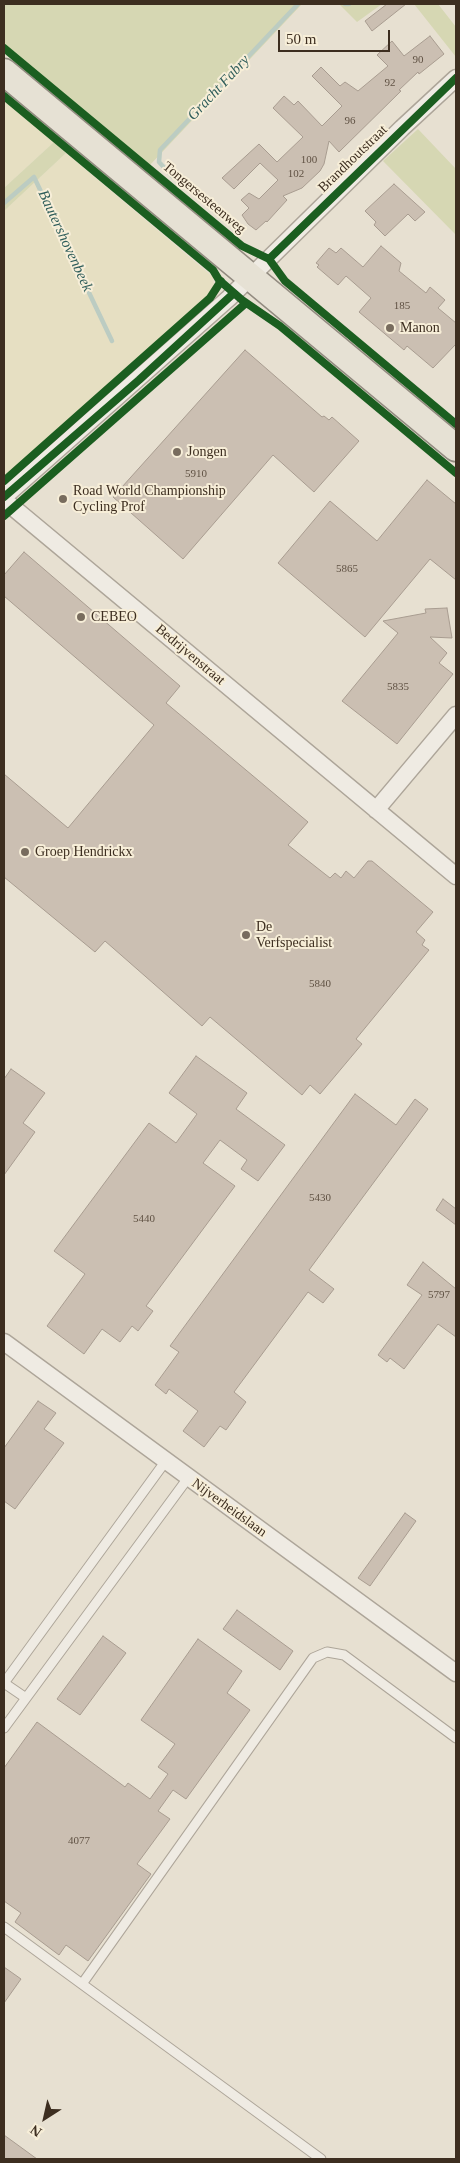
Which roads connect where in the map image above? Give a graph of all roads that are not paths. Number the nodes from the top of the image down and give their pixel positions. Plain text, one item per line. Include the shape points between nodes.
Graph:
1 (4, 72) edge
2 (456, 78) edge
3 (242, 285) junction
4 (456, 448) edge
5 (4, 498) edge
6 (456, 715) edge
7 (376, 810) junction
8 (456, 876) edge
9 (4, 1342) edge
10 (165, 1462) junction
11 (188, 1478) junction
12 (456, 1673) edge
13 (4, 1683) edge
14 (26, 1698) junction
15 (4, 1728) edge
16 (456, 1738) edge
17 (4, 1927) edge
18 (82, 1984) junction
19 (321, 2159) edge

1 - 3 main road
2 - 3 street, Brandhoutstraat
3 - 4 main road
3 - 5 street, Brandhoutstraat
5 - 7 street, Bedrijvenstraat
6 - 7 street
7 - 8 street, Bedrijvenstraat
9 - 10 street, Nijverheidslaan
10 - 11 street, Nijverheidslaan
10 - 13 lane
11 - 12 street, Nijverheidslaan
11 - 14 lane
13 - 14 lane
14 - 15 lane
16 - 18 lane via 344,1656 327,1652 313,1658
17 - 18 lane
18 - 19 lane

